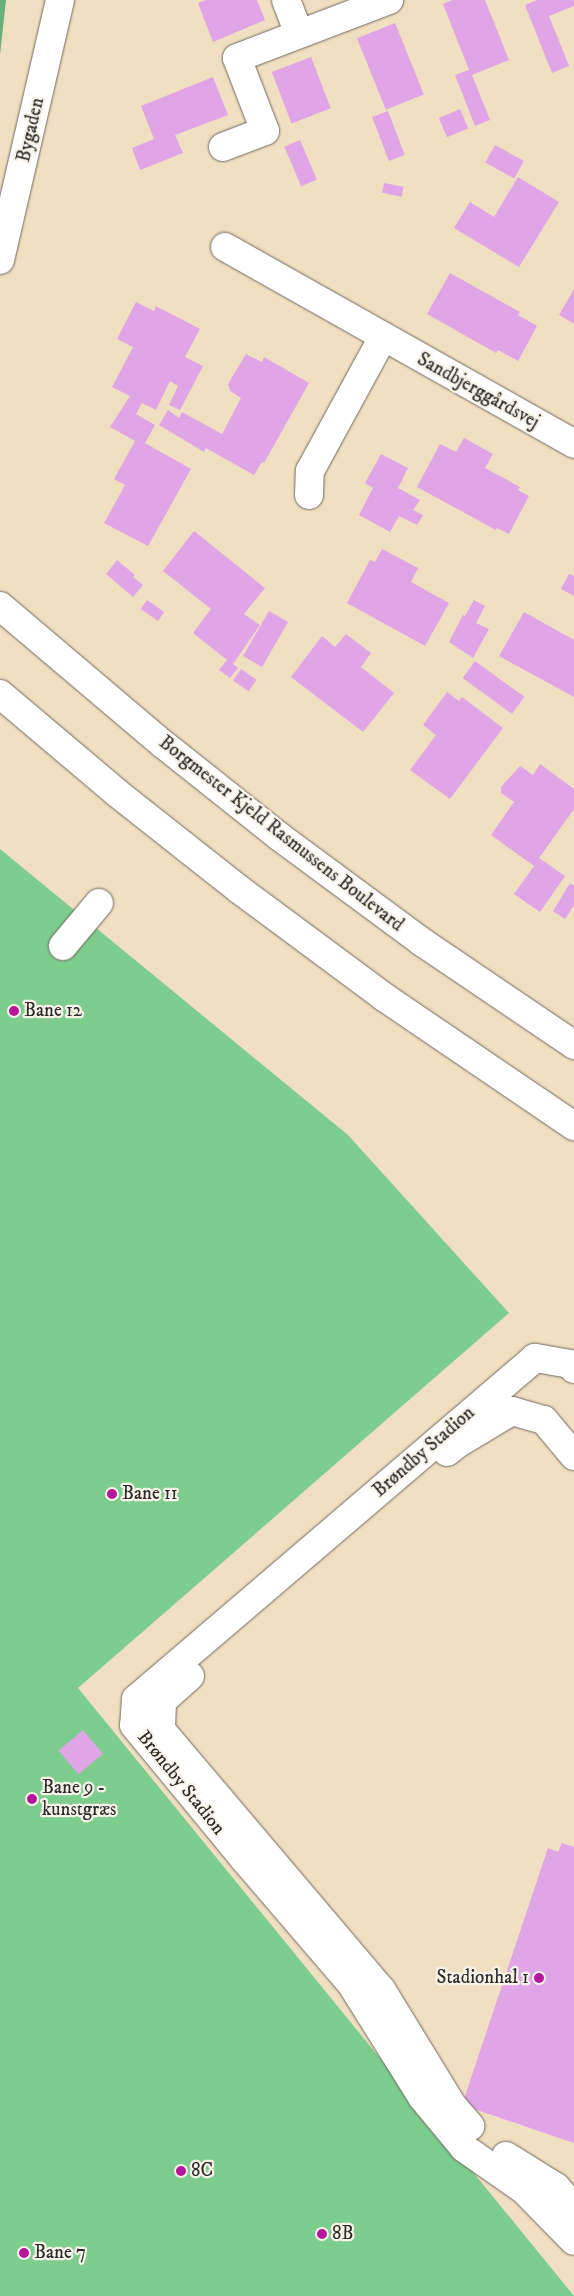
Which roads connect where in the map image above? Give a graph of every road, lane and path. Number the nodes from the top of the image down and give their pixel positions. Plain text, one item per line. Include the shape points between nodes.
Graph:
1 (60, 0) edge
2 (286, 0) edge
3 (390, 0) edge
4 (299, 34) junction
5 (222, 147) dead end
6 (225, 248) dead end
7 (0, 260) edge
8 (382, 337) junction
9 (574, 444) edge
10 (309, 495) dead end
11 (0, 606) edge
12 (0, 694) edge
13 (99, 903) dead end
14 (63, 946) dead end
15 (574, 1045) edge
16 (574, 1126) edge
17 (574, 1369) edge
18 (574, 1456) edge
19 (574, 2208) edge
20 (574, 2240) edge

1 - 7 street, Bygaden
2 - 4 street
3 - 4 street
4 - 5 street via 237,58 265,131
6 - 8 street, Sandbjerggårdsvej
8 - 9 street, Sandbjerggårdsvej
8 - 10 street via 310,471
11 - 15 street, Borgmester Kjeld Rasmussens Boulevard via 156,738 280,837 422,942
12 - 16 street via 117,793 240,890 384,997
13 - 14 street
17 - 20 street, Brøndby Stadion via 570,1364 535,1358 136,1699 134,1725 352,1984 422,2097 464,2148 524,2190
18 - 19 street, Brøndby Stadion via 544,1420 512,1411 457,1444 162,1701 161,1730 381,1989 452,2106 483,2141 556,2187

